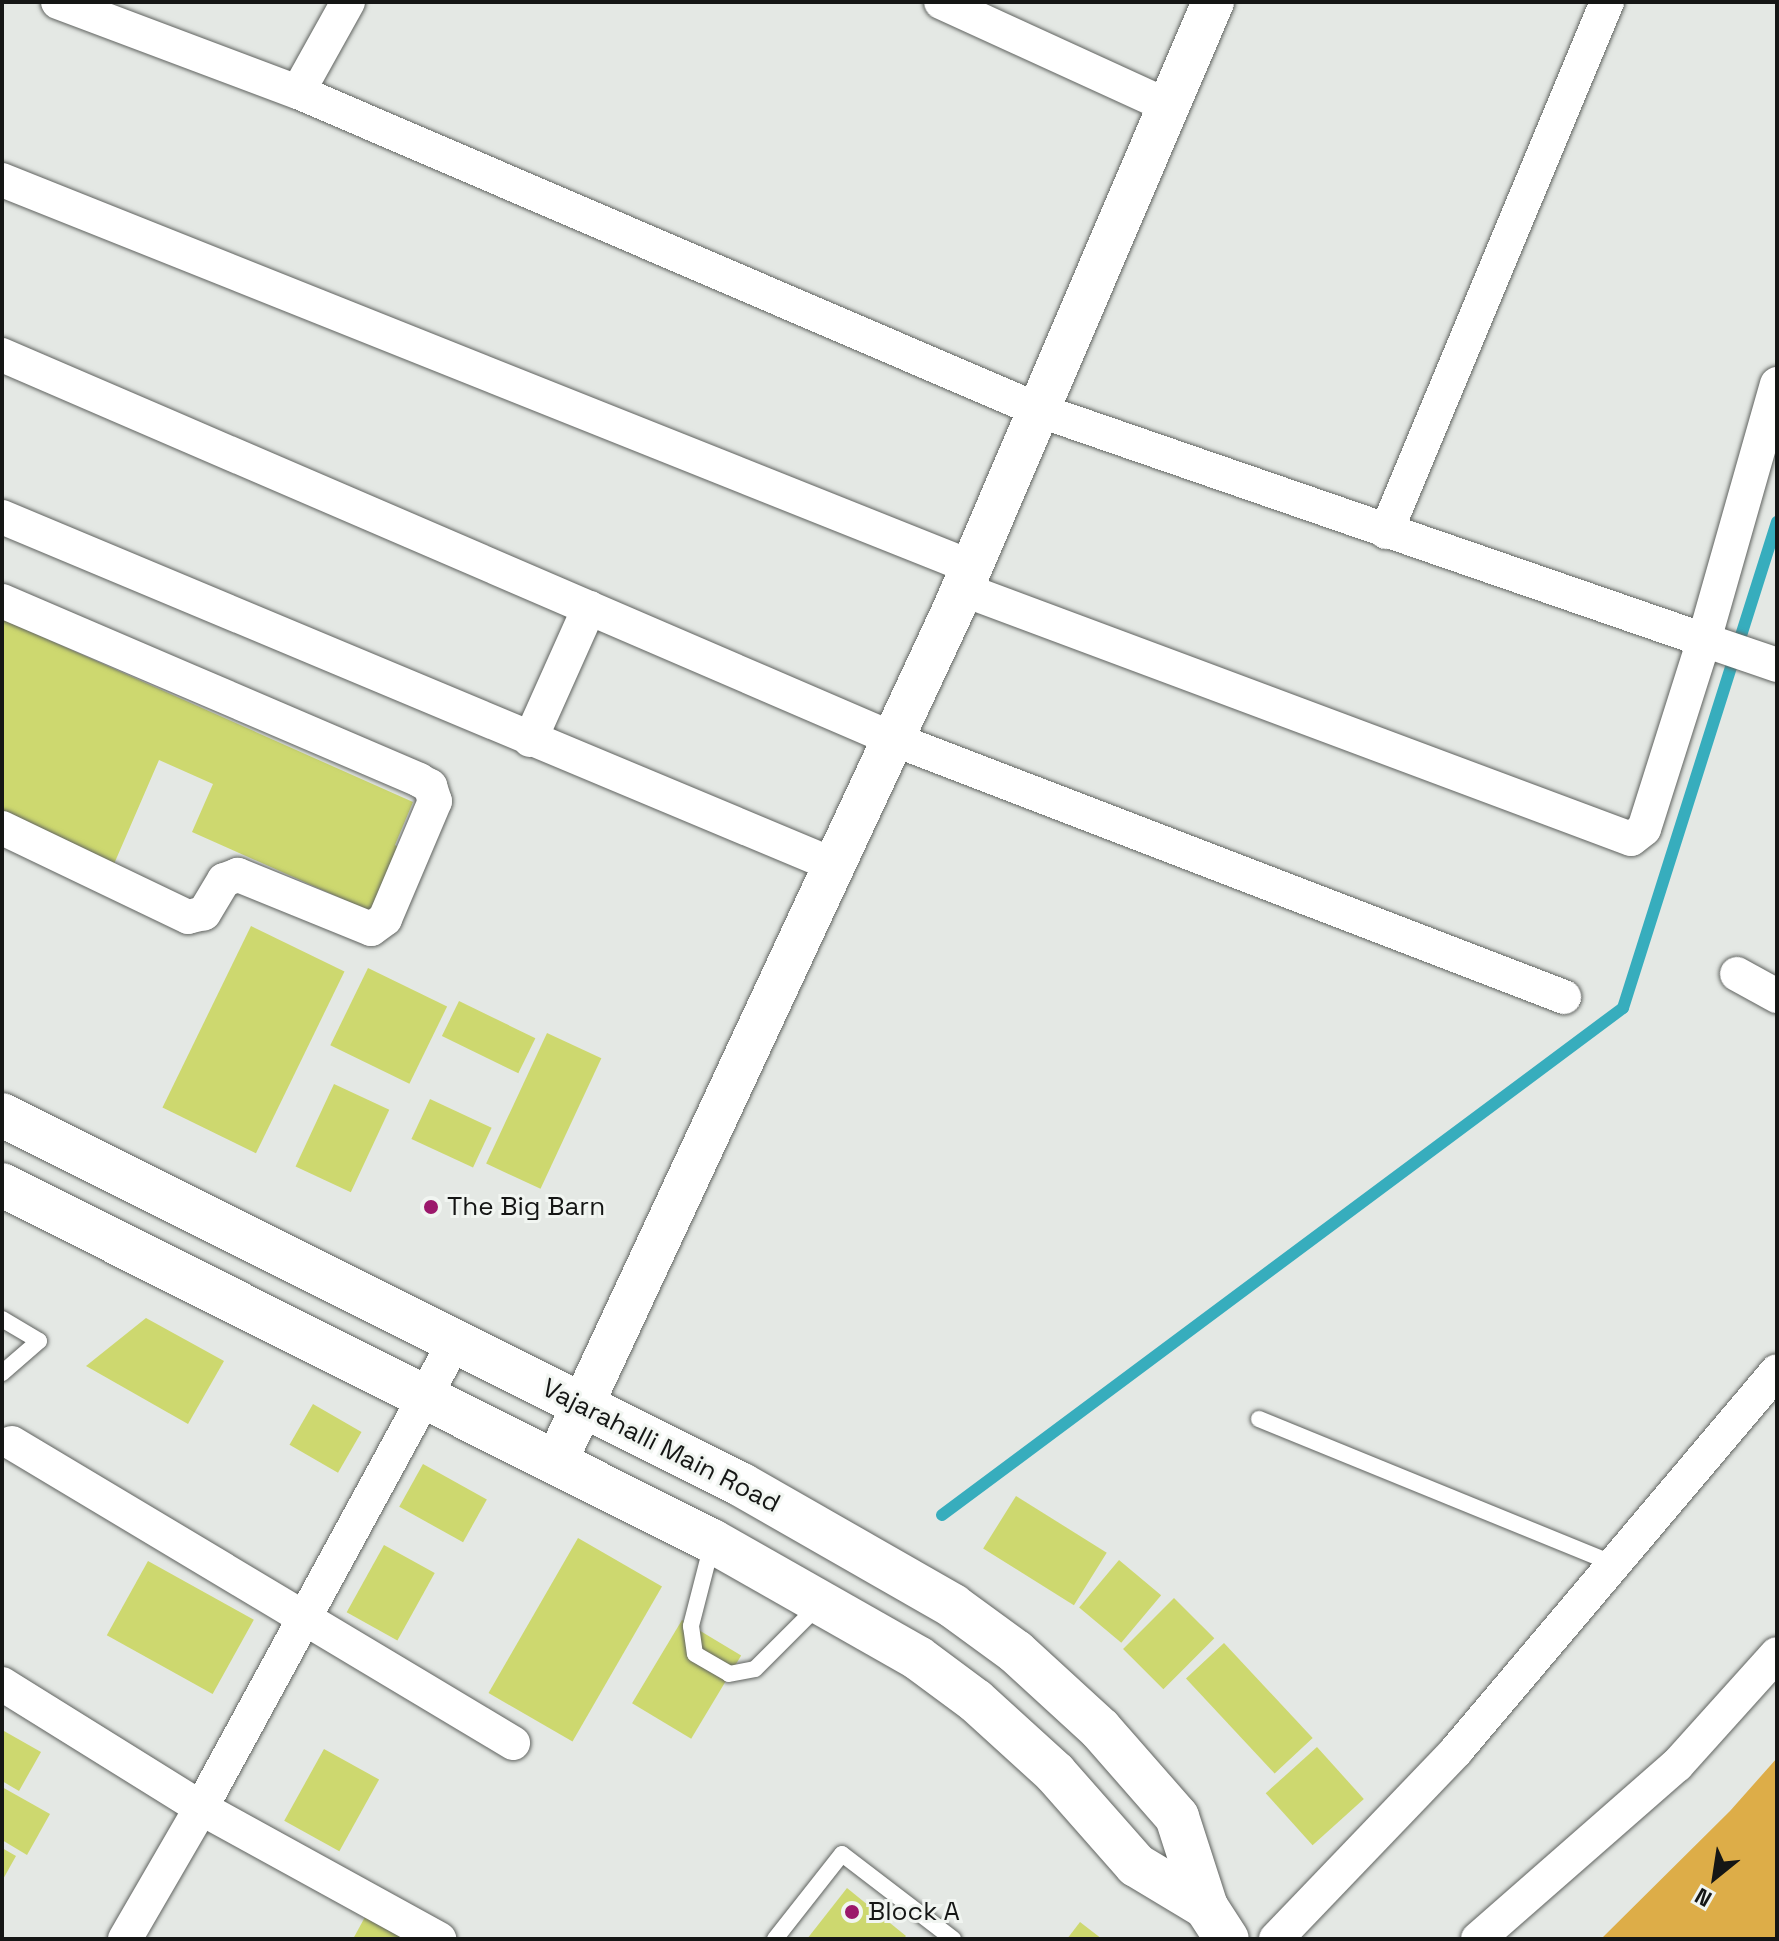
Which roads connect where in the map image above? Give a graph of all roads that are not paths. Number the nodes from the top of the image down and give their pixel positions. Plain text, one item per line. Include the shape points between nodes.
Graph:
1 (58, 2) edge
2 (348, 2) edge
3 (941, 2) edge
4 (1213, 2) edge
5 (1607, 2) edge
6 (298, 92) junction
7 (1168, 106) junction
8 (2, 180) edge
9 (2, 355) edge
10 (1777, 384) edge
11 (1038, 410) junction
12 (2, 517) edge
13 (1386, 532) junction
14 (966, 578) junction
15 (2, 601) edge
16 (589, 608) junction
17 (1704, 640) junction
18 (1777, 665) edge
19 (893, 739) junction
20 (530, 740) junction
21 (2, 828) edge
22 (834, 865) junction
23 (1737, 974) dead end
24 (1777, 996) edge
25 (1564, 997) dead end
26 (2, 1115) edge
27 (2, 1185) edge
28 (2, 1319) edge
29 (454, 1343) junction
30 (1777, 1371) edge
31 (2, 1373) edge
32 (426, 1397) junction
33 (583, 1405) junction
34 (1259, 1419) dead end
35 (12, 1443) dead end
36 (556, 1462) junction
37 (712, 1541) junction
38 (1615, 1564) junction
39 (822, 1601) junction
40 (304, 1620) junction
41 (1777, 1654) edge
42 (3, 1688) edge
43 (513, 1743) dead end
44 (201, 1808) junction
45 (1219, 1930) edge
46 (125, 1939) edge
47 (439, 1939) edge
48 (775, 1939) edge
49 (953, 1939) edge
50 (1276, 1939) edge
51 (1478, 1939) edge

1 - 6 street
2 - 6 street
3 - 7 street
4 - 7 street
5 - 13 street
6 - 11 street
7 - 11 street
8 - 14 street
9 - 16 street
10 - 17 street
11 - 13 street
11 - 14 street
12 - 20 street
13 - 17 street
14 - 17 street via 1631,839 1644,829
14 - 19 street
15 - 21 street via 419,780 430,786 435,801 385,919 371,929 238,875 224,880 204,913 188,917
16 - 19 street
16 - 20 street
17 - 18 street
19 - 22 street
19 - 25 street
20 - 22 street
22 - 33 street
23 - 24 street
26 - 29 main road, Vajarahalli Main Road
27 - 32 main road, Vajarahalli Main Road
28 - 31 lane via 39,1341
29 - 32 street
29 - 33 main road, Vajarahalli Main Road
30 - 38 street
32 - 36 main road, Vajarahalli Main Road
32 - 40 street
33 - 36 street
33 - 45 main road, Vajarahalli Main Road via 854,1547 953,1606 1016,1652 1100,1729 1177,1817
34 - 38 lane
35 - 40 street
36 - 37 main road, Vajarahalli Main Road
37 - 39 main road, Vajarahalli Main Road
37 - 39 lane via 691,1626 695,1654 729,1674 755,1669
38 - 50 street via 1456,1751
39 - 45 main road, Vajarahalli Main Road via 918,1658 976,1701 1055,1773 1136,1865
40 - 43 street
40 - 44 street
41 - 51 street via 1677,1765
42 - 44 street
44 - 46 street
44 - 47 street
48 - 49 lane via 842,1854

